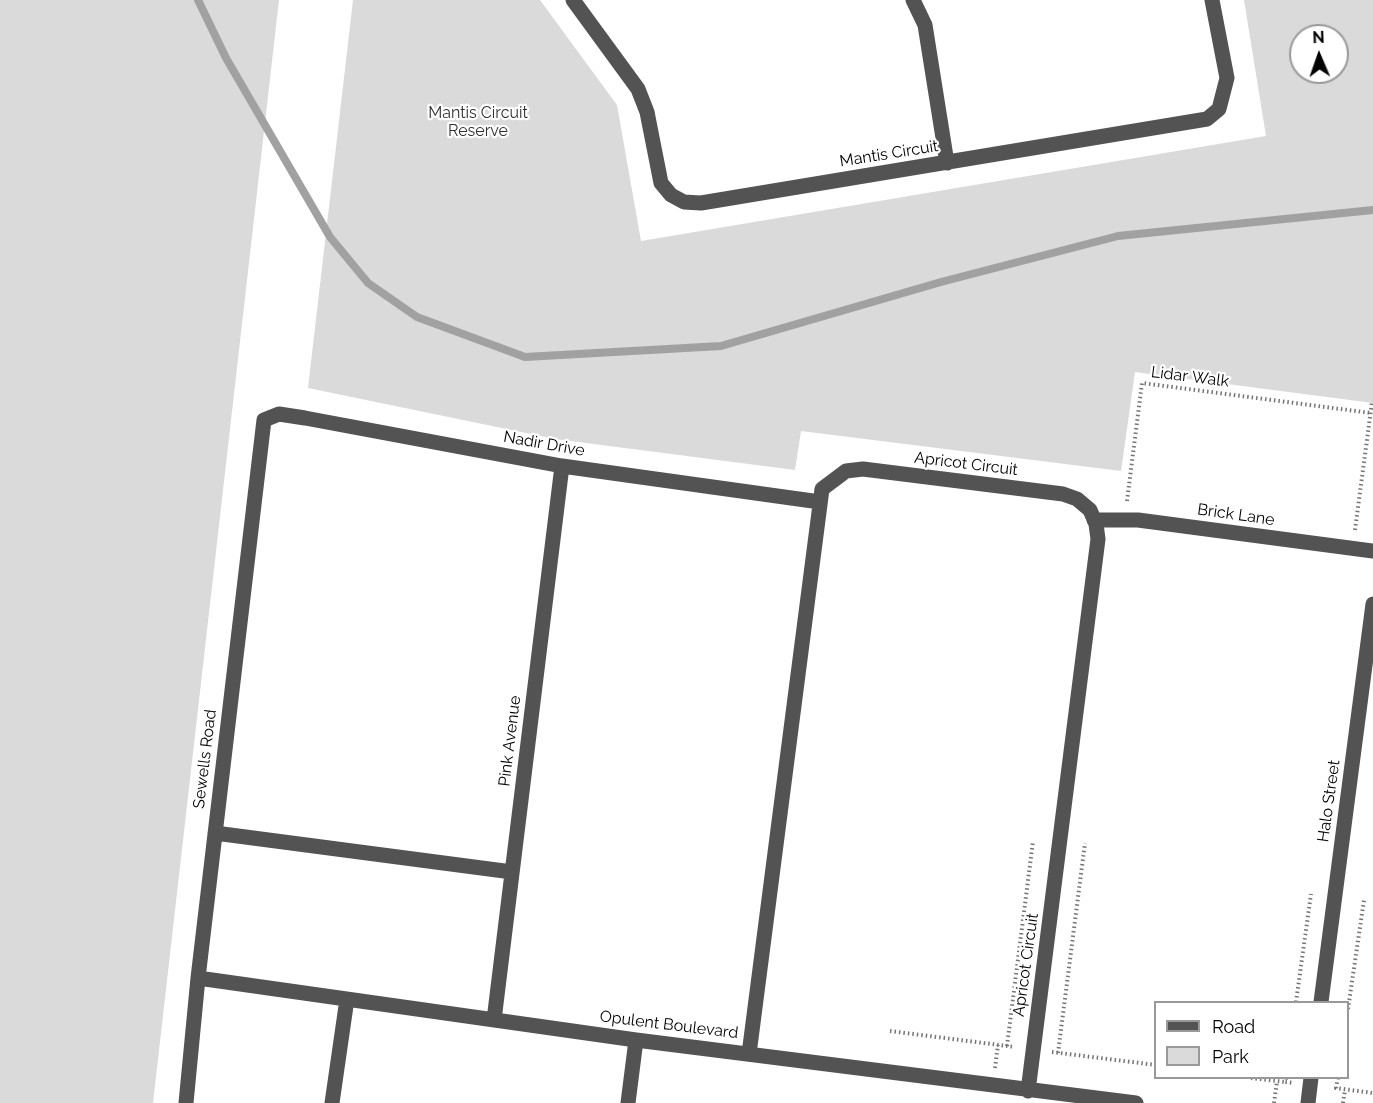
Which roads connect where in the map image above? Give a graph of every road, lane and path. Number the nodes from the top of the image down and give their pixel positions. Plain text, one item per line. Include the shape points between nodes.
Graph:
1 (573, 0) edge
2 (913, 0) edge
3 (1212, 0) edge
4 (947, 163) junction
5 (1372, 402) edge
6 (1371, 413) junction
7 (264, 420) joint
8 (562, 466) junction
9 (820, 502) junction
10 (1094, 520) junction
11 (1125, 520) junction
12 (1352, 548) junction
13 (1373, 551) edge
14 (1373, 604) edge
15 (215, 833) junction
16 (1034, 841) dead end
17 (1085, 843) dead end
18 (512, 872) junction
19 (1311, 894) dead end
20 (1364, 900) dead end
21 (198, 978) junction
22 (347, 999) junction
23 (1296, 1001) edge
24 (1321, 1001) edge
25 (1348, 1001) edge
26 (494, 1020) junction
27 (636, 1040) junction
28 (1007, 1046) dead end
29 (1058, 1053) dead end
30 (749, 1054) junction
31 (1264, 1079) edge
32 (1311, 1079) edge
33 (1338, 1079) edge
34 (1277, 1081) junction
35 (1285, 1082) dead end
36 (1344, 1090) junction
37 (1028, 1091) junction
38 (1373, 1093) edge
39 (186, 1103) edge
40 (332, 1103) edge
41 (628, 1103) edge
42 (1136, 1103) edge
43 (1274, 1103) edge
44 (1308, 1103) edge
45 (1343, 1103) edge

1 - 4 street, Mantis Circuit via 638,89 647,112 661,183 684,202 701,203
2 - 4 street via 925,25
3 - 4 street, Mantis Circuit via 1227,78 1219,109 1207,119
5 - 6 path
6 - 11 path, Lidar Walk via 1142,382
6 - 12 path
7 - 8 street, Nadir Drive via 279,414 305,418
7 - 15 street, Sewells Road
8 - 9 street, Nadir Drive
8 - 18 street, Pink Avenue
9 - 10 street, Apricot Circuit via 822,489 833,479 846,471 863,469 1063,494 1077,499 1090,510
9 - 30 street, Apricot Circuit
10 - 11 street, Brick Lane
10 - 37 street, Apricot Circuit via 1098,539
11 - 12 street, Brick Lane
12 - 13 street, Brick Lane
14 - 24 street, Halo Street
15 - 18 street
15 - 21 street, Sewells Road
16 - 28 path
17 - 29 path
18 - 26 street, Pink Avenue
19 - 23 path
20 - 25 path
21 - 22 street, Opulent Boulevard
21 - 39 street, Sewells Road
22 - 26 street, Opulent Boulevard
22 - 40 street
26 - 27 street, Opulent Boulevard
27 - 30 street, Opulent Boulevard
27 - 41 street
30 - 37 street, Opulent Boulevard
31 - 34 path
32 - 44 street
33 - 36 path via 1336,1088
34 - 35 path
34 - 43 path
36 - 38 path
36 - 45 path
37 - 42 street, Opulent Boulevard

